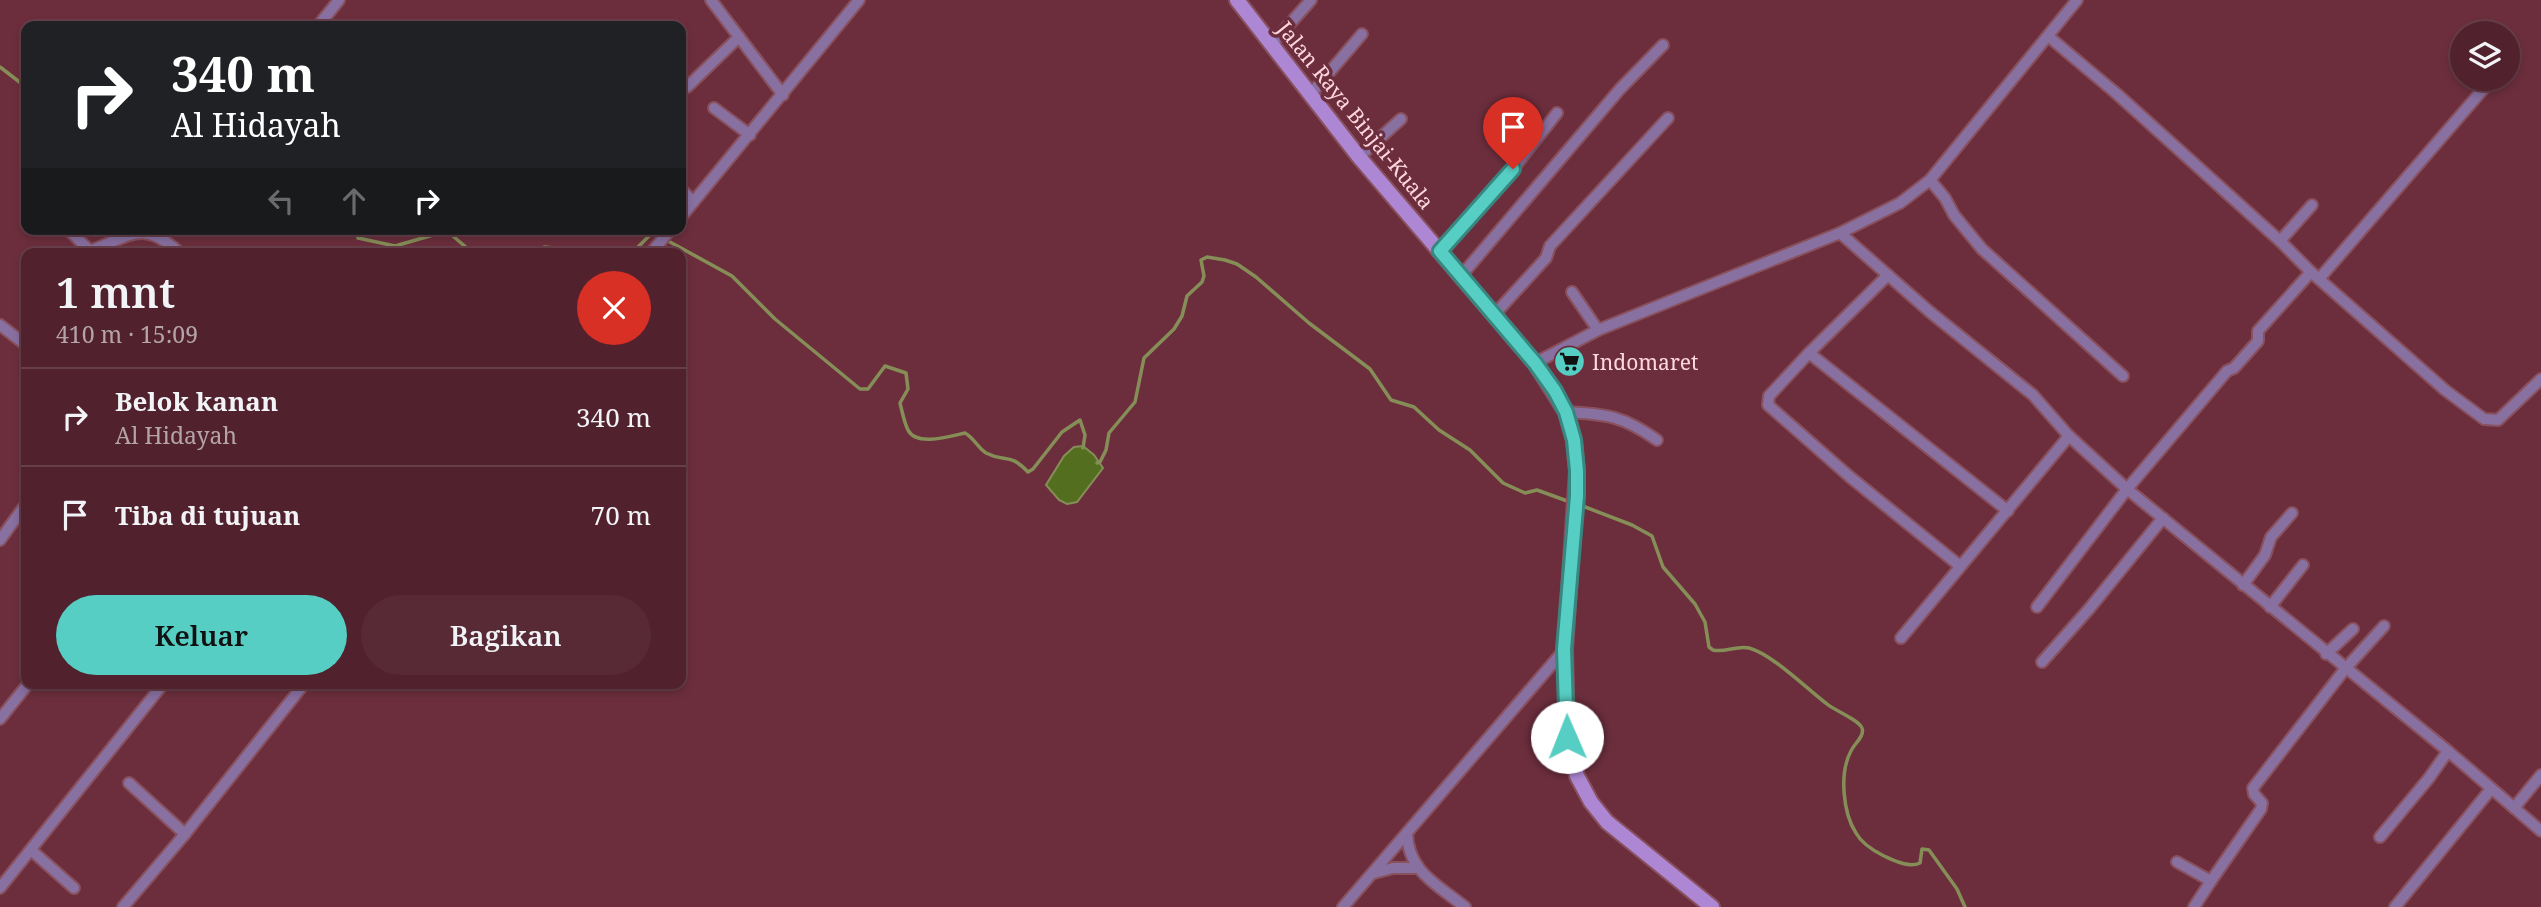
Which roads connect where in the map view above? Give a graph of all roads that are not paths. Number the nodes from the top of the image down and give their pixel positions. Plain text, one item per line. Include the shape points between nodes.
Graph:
1 (339, 0) edge
2 (710, 0) edge
3 (859, 0) edge
4 (1237, 0) edge
5 (1311, 0) edge
6 (2077, 0) edge
7 (322, 21) edge
8 (1362, 34) dead end
9 (2048, 36) junction
10 (739, 37) junction
11 (1270, 45) junction
12 (1663, 45) dead end
13 (687, 87) dead end
14 (2482, 91) edge
15 (783, 95) junction
16 (1310, 95) junction
17 (714, 108) dead end
18 (1556, 113) dead end
19 (1668, 118) dead end
20 (1401, 119) dead end
21 (750, 135) junction
22 (1359, 157) junction
23 (1930, 180) junction
24 (686, 194) edge
25 (694, 202) junction
26 (2312, 205) dead end
27 (686, 211) edge
28 (1840, 233) junction
29 (129, 235) edge
30 (158, 235) edge
31 (2280, 241) junction
32 (98, 248) edge
33 (175, 248) edge
34 (1440, 251) junction
35 (1888, 275) junction
36 (1461, 276) junction
37 (2315, 276) junction
38 (1572, 292) dead end
39 (1494, 315) junction
40 (0, 325) edge
41 (1598, 330) junction
42 (21, 337) edge
43 (1809, 353) junction
44 (1535, 363) junction
45 (2123, 376) dead end
46 (2541, 379) edge
47 (1566, 412) junction
48 (2069, 436) junction
49 (1657, 440) dead end
50 (2127, 489) junction
51 (21, 511) edge
52 (2008, 511) junction
53 (2292, 513) dead end
54 (2162, 517) junction
55 (0, 540) edge
56 (2303, 565) dead end
57 (1960, 566) junction
58 (2243, 585) junction
59 (2037, 607) dead end
60 (2270, 607) junction
61 (2384, 626) dead end
62 (2353, 629) dead end
63 (1902, 638) dead end
64 (1564, 649) junction
65 (2326, 654) junction
66 (2042, 662) dead end
67 (2345, 669) junction
68 (24, 689) edge
69 (159, 689) edge
70 (300, 689) edge
71 (0, 719) edge
72 (2448, 751) junction
73 (2541, 775) edge
74 (129, 783) dead end
75 (2491, 789) junction
76 (2514, 808) junction
77 (2541, 831) edge
78 (1407, 833) junction
79 (185, 834) junction
80 (2380, 836) dead end
81 (32, 850) junction
82 (2177, 862) dead end
83 (1416, 868) junction
84 (1374, 873) junction
85 (2211, 881) junction
86 (0, 888) edge
87 (74, 888) dead end
88 (123, 907) edge
89 (1343, 907) edge
90 (1465, 907) edge
91 (1712, 907) edge
92 (2194, 907) edge
93 (2395, 907) edge

1 - 7 street
2 - 10 street
3 - 15 street
4 - 11 main road, Jalan Raya Binjai-Kuala
5 - 11 street
6 - 9 street
8 - 16 street
9 - 23 street
9 - 31 street
10 - 13 street
10 - 15 street
11 - 16 main road, Jalan Raya Binjai-Kuala
12 - 36 street via 1619,89
14 - 37 street
15 - 21 street
16 - 22 main road, Jalan Raya Binjai-Kuala
17 - 21 street
18 - 34 street via 1498,188
19 - 39 street via 1550,246 1546,258
20 - 22 street
21 - 25 street
22 - 34 main road, Jalan Raya Binjai-Kuala
23 - 28 street via 1900,203
23 - 45 street via 1983,249
24 - 25 street
25 - 27 street
26 - 31 street
28 - 35 street
28 - 41 street
29 - 32 street
30 - 33 street
31 - 37 street
34 - 36 main road, Jalan Raya Binjai-Kuala
35 - 43 street
35 - 48 street via 2033,396
36 - 39 main road, Jalan Raya Binjai-Kuala
37 - 46 street via 2484,419 2498,420
37 - 50 street via 2258,331 2258,341
38 - 41 street
39 - 44 main road, Jalan Raya Binjai-Kuala
40 - 42 street
41 - 44 street
43 - 52 street
43 - 57 street via 1769,396 1768,405
44 - 47 main road, Jalan Raya Binjai-Kuala
47 - 49 street via 1618,418
47 - 64 main road, Jalan Raya Binjai-Kuala via 1577,471
48 - 50 street
48 - 52 street
50 - 54 street
50 - 59 street
51 - 55 street
52 - 57 street
53 - 58 street via 2271,537 2265,555
54 - 58 street
54 - 66 street
56 - 60 street
57 - 63 street
58 - 60 street
60 - 65 street
61 - 67 street
62 - 65 street
64 - 78 street
64 - 91 main road, Jalan Raya Binjai-Kuala via 1567,737 1577,776 1591,802 1607,822
65 - 67 street
67 - 72 street
67 - 85 street via 2253,788 2261,809
68 - 71 street
69 - 81 street
70 - 79 street
72 - 75 street
72 - 80 street
73 - 76 street
74 - 79 street
75 - 76 street
75 - 93 street
76 - 77 street
78 - 83 street
78 - 84 street
79 - 88 street
81 - 86 street
81 - 87 street
82 - 85 street
83 - 84 street
83 - 90 street
84 - 89 street
85 - 92 street

